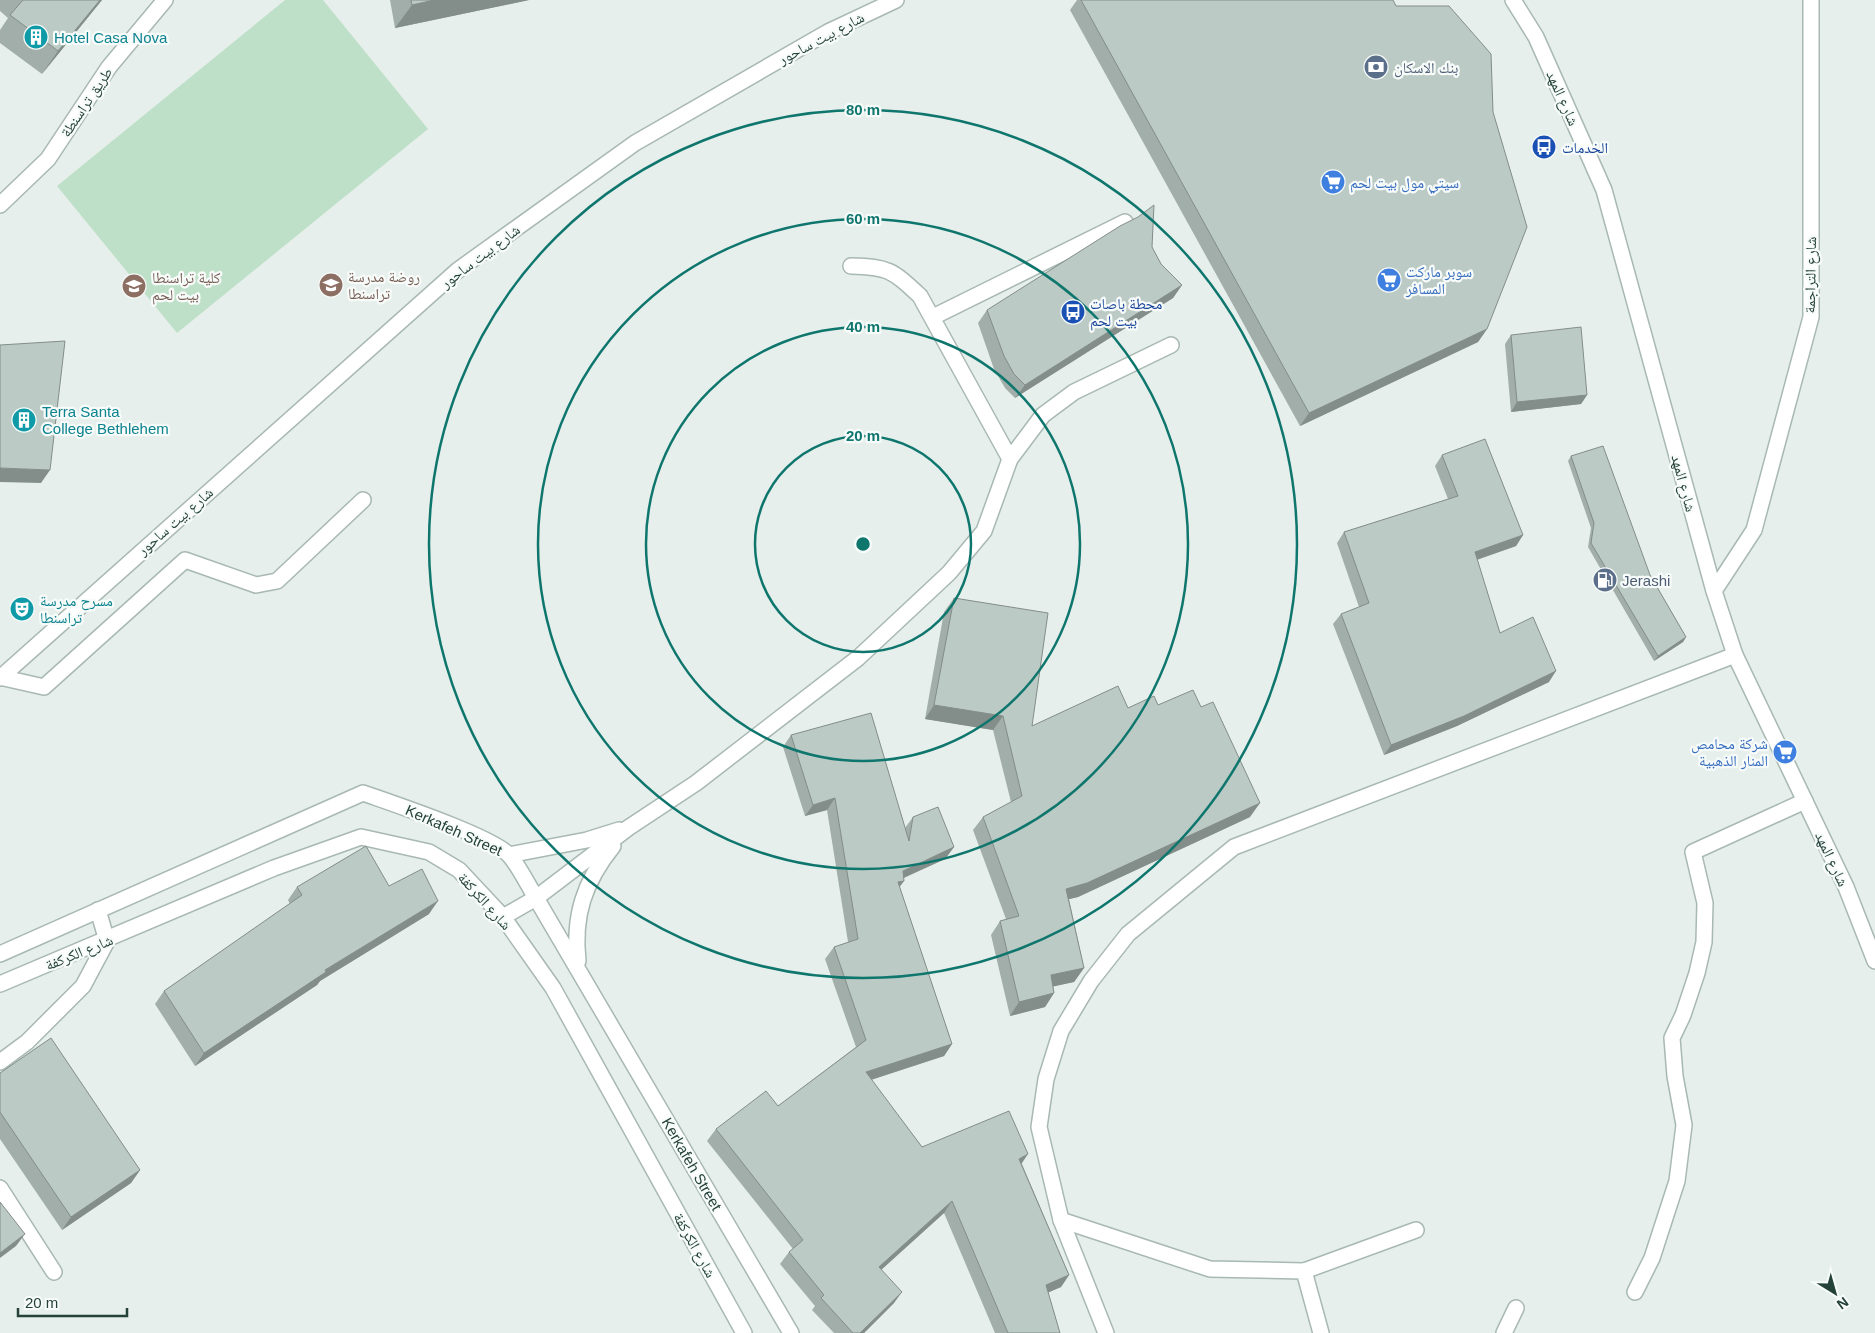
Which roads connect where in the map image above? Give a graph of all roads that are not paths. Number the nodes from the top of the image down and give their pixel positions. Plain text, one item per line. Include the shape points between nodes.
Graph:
1 (165, 0) edge
2 (896, 0) edge
3 (1513, 0) edge
4 (1811, 0) edge
5 (0, 204) edge
6 (1125, 222) edge
7 (851, 266) dead end
8 (934, 317) junction
9 (1171, 345) dead end
10 (1010, 459) junction
11 (363, 500) dead end
12 (1714, 591) junction
13 (1736, 655) junction
14 (0, 677) edge
15 (1805, 801) junction
16 (628, 828) junction
17 (509, 855) junction
18 (536, 898) junction
19 (98, 910) junction
20 (503, 916) junction
21 (107, 941) junction
22 (0, 954) edge
23 (1875, 961) edge
24 (578, 968) junction
25 (0, 984) edge
26 (0, 1062) edge
27 (0, 1188) edge
28 (1061, 1220) junction
29 (1416, 1230) dead end
30 (1304, 1271) junction
31 (54, 1272) dead end
32 (1635, 1292) dead end
33 (1516, 1308) dead end
34 (744, 1333) edge
35 (791, 1333) edge
36 (1106, 1333) edge
37 (1321, 1333) edge
38 (1504, 1333) edge

1 - 5 street, طريق تراسنطة via 109,67 48,159
2 - 14 street, شارع بيت ساحور via 828,32 634,143 458,270
3 - 12 street, شارع المهد via 1536,36 1604,190
4 - 12 street, شارع التراجمة via 1811,317 1754,530
6 - 8 street
7 - 8 street via 881,267 900,278 920,296
8 - 10 street
9 - 10 street via 1074,392 1043,415
10 - 16 street via 984,531 949,573 909,612 858,658 703,777
11 - 14 street via 277,581 256,585 184,560 44,686
12 - 13 street, شارع المهد
13 - 15 street, شارع المهد
13 - 28 street via 1234,847 1128,934 1091,981 1061,1031 1046,1080 1039,1127
15 - 23 street, شارع المهد via 1846,887
15 - 32 street via 1693,852 1704,903 1704,942 1698,973 1672,1038 1684,1125 1677,1181 1652,1258
16 - 17 street via 587,840
16 - 18 street
16 - 24 street via 599,864 578,912 575,938
17 - 18 street, Kerkafeh Street
17 - 19 street, Kerkafeh Street via 487,841 363,793
18 - 20 street
18 - 24 street, Kerkafeh Street
19 - 21 street
19 - 22 street, Kerkafeh Street
20 - 21 street, شارع الكركفة via 459,870 429,852 361,837 274,868
20 - 34 street, شارع الكركفة via 553,988
21 - 25 street, شارع الكركفة
21 - 26 street via 83,986 27,1042
24 - 35 street, Kerkafeh Street
27 - 31 street
28 - 30 street via 1210,1269
28 - 36 street
29 - 30 street
30 - 37 street
33 - 38 street

